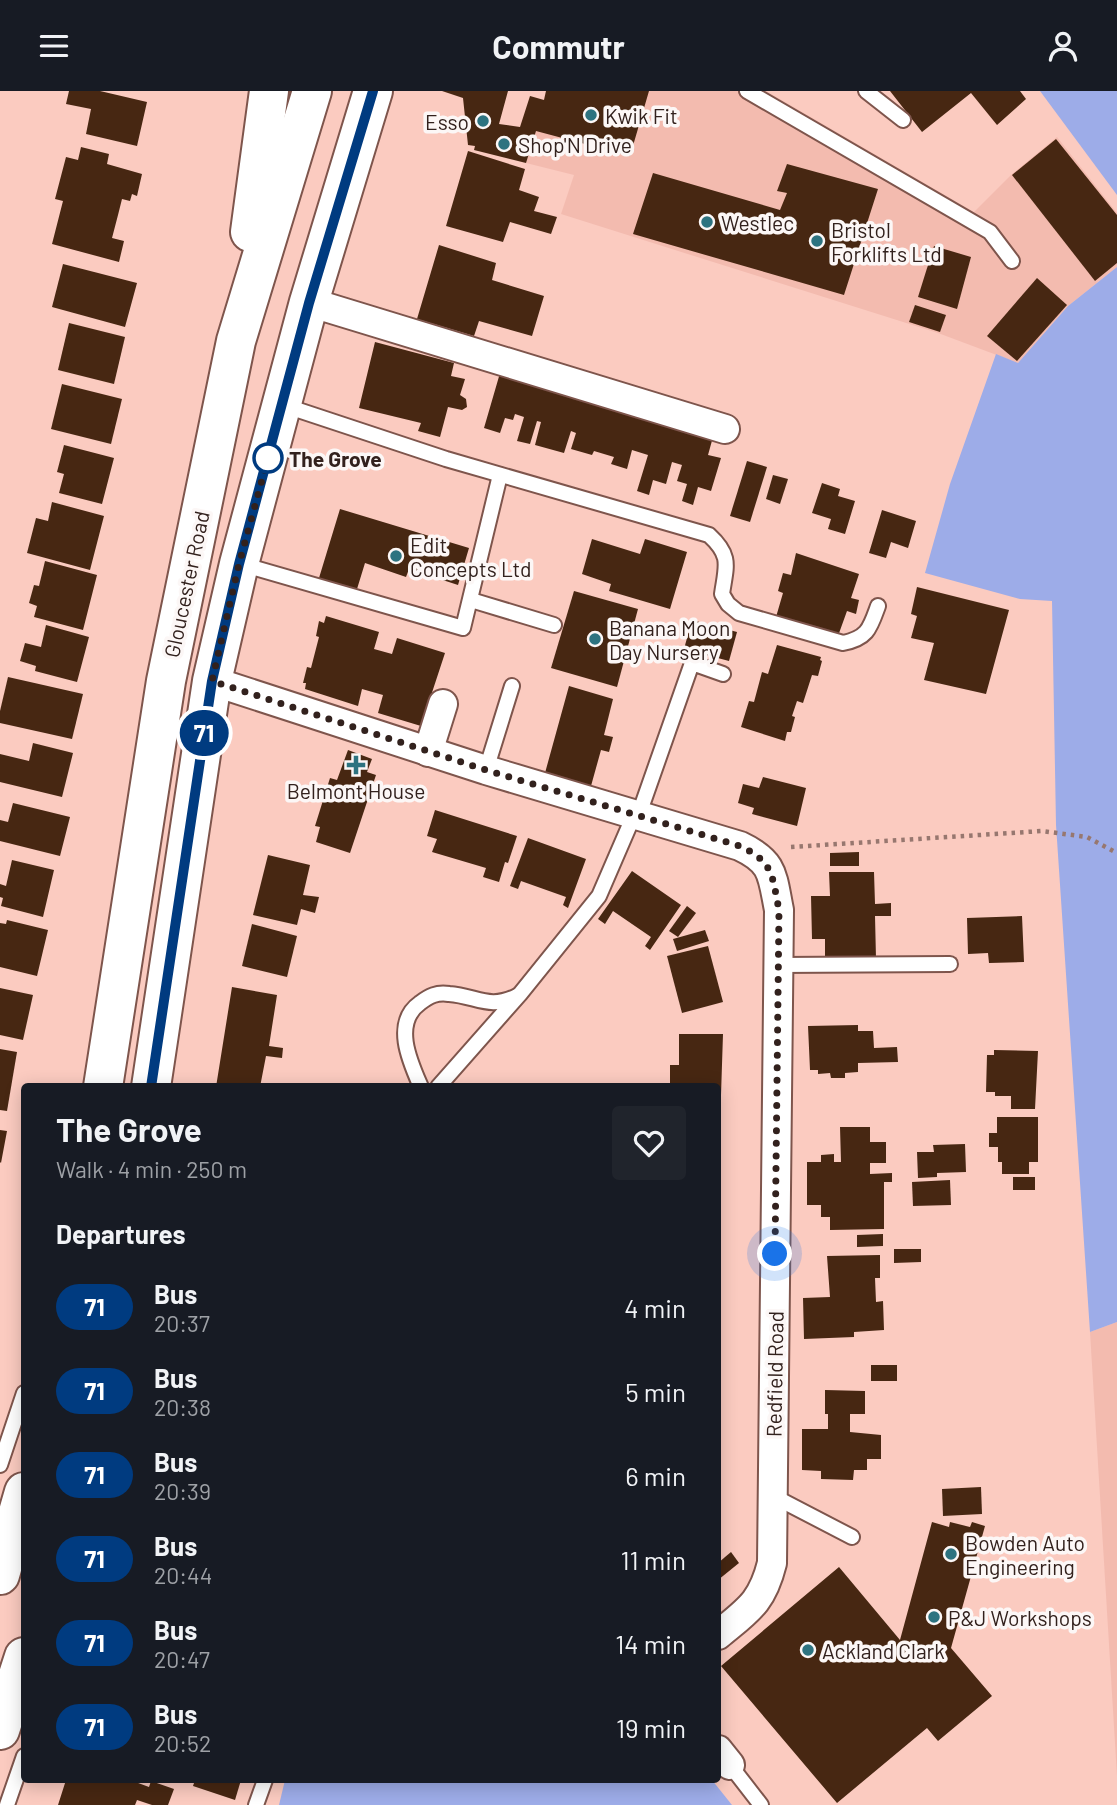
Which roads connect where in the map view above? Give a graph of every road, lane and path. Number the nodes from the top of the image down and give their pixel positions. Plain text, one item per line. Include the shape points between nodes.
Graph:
1 (269, 91) edge
2 (312, 91) edge
3 (373, 91) edge
4 (747, 91) edge
5 (866, 91) edge
6 (903, 120) dead end
7 (1012, 261) dead end
8 (309, 303) junction
9 (236, 341) junction
10 (282, 405) junction
11 (725, 429) dead end
12 (499, 475) junction
13 (239, 564) junction
14 (471, 600) junction
15 (878, 605) dead end
16 (554, 625) dead end
17 (723, 674) dead end
18 (212, 681) junction
19 (512, 686) dead end
20 (443, 704) dead end
21 (428, 752) junction
22 (486, 770) junction
23 (636, 816) junction
24 (1117, 853) edge
25 (759, 855) junction
26 (950, 964) dead end
27 (778, 965) junction
28 (520, 994) junction
29 (104, 1083) edge
30 (152, 1083) edge
31 (419, 1083) edge
32 (442, 1083) edge
33 (21, 1402) edge
34 (0, 1465) edge
35 (773, 1496) junction
36 (21, 1502) edge
37 (852, 1537) dead end
38 (0, 1575) edge
39 (721, 1633) edge
40 (21, 1666) edge
41 (0, 1730) edge
42 (724, 1757) edge
43 (21, 1765) edge
44 (264, 1783) edge
45 (7, 1805) edge
46 (256, 1805) edge
47 (761, 1805) edge

1 - 9 main road
2 - 9 main road, Gloucester Road
3 - 8 main road
4 - 7 lane via 989,232
5 - 6 lane
8 - 10 main road
8 - 11 street
9 - 29 main road, Gloucester Road via 166,681
10 - 12 lane
10 - 13 main road
12 - 14 lane
12 - 15 lane via 709,535 727,560 722,594 739,613 843,643 858,640 869,630
13 - 14 lane via 463,628
13 - 18 main road
14 - 16 lane
17 - 23 lane via 692,663
18 - 21 street
18 - 30 main road
19 - 22 lane
20 - 21 street
21 - 22 street
22 - 23 street
23 - 25 street
23 - 28 lane via 599,896
24 - 25 path via 1087,837 1042,831 793,847
25 - 27 street, Redfield Road via 772,873 779,910
26 - 27 lane
27 - 35 street, Redfield Road
28 - 31 lane via 505,1002 487,1003 450,993 432,994 416,1005 405,1022 408,1058
28 - 32 lane
33 - 34 lane
35 - 37 lane
35 - 39 street, Redfield Road via 772,1563 767,1584 755,1605
36 - 38 main road
40 - 41 main road
42 - 47 lane
43 - 45 lane
44 - 46 lane

